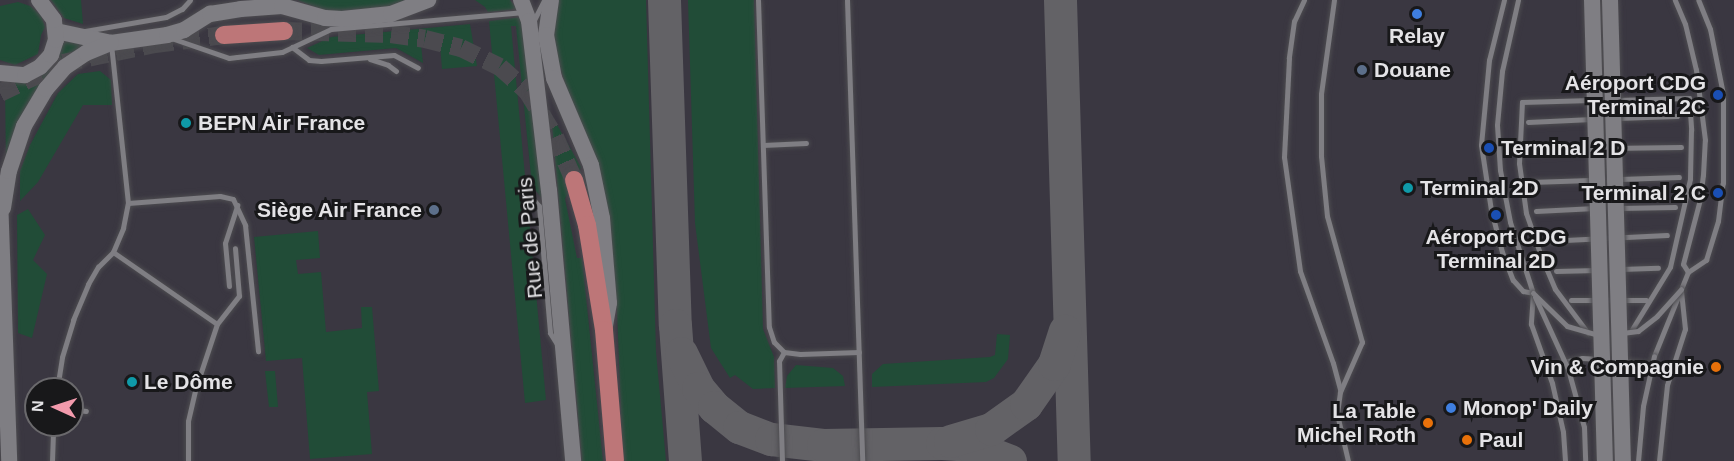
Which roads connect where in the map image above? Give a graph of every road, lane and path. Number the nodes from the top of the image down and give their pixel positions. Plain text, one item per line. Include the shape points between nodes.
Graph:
1 (39, 0) edge
2 (182, 0) edge
3 (190, 0) edge
4 (428, 0) edge
5 (544, 0) edge
6 (551, 0) edge
7 (758, 0) edge
8 (847, 0) edge
9 (1304, 0) edge
10 (1334, 0) edge
11 (1504, 0) edge
12 (1518, 0) edge
13 (1592, 0) edge
14 (1610, 0) edge
15 (1675, 0) edge
16 (1698, 0) edge
17 (248, 4) edge
18 (524, 6) edge
19 (182, 9) junction
20 (64, 32) junction
21 (531, 33) junction
22 (167, 35) junction
23 (224, 35) tunnel mouth
24 (288, 39) junction
25 (111, 43) junction
26 (369, 58) junction
27 (418, 68) dead end
28 (396, 71) dead end
29 (0, 73) edge
30 (1591, 100) junction
31 (1599, 100) dead end
32 (1677, 116) dead end
33 (1600, 118) dead end
34 (1608, 118) junction
35 (1592, 119) junction
36 (1528, 123) dead end
37 (806, 143) dead end
38 (763, 145) junction
39 (1608, 147) junction
40 (1681, 147) dead end
41 (1593, 149) junction
42 (1528, 153) dead end
43 (1679, 177) dead end
44 (1609, 179) junction
45 (574, 180) tunnel mouth
46 (1593, 180) junction
47 (1531, 182) dead end
48 (530, 196) dead end
49 (128, 203) junction
50 (1, 205) edge
51 (237, 205) junction
52 (1676, 207) dead end
53 (1594, 208) junction
54 (1609, 208) junction
55 (1536, 211) dead end
56 (1667, 235) dead end
57 (1610, 237) junction
58 (1594, 238) junction
59 (1545, 241) dead end
60 (235, 248) dead end
61 (113, 252) junction
62 (1658, 268) dead end
63 (1595, 270) junction
64 (1611, 270) junction
65 (1556, 271) dead end
66 (1688, 272) junction
67 (229, 286) dead end
68 (1681, 289) junction
69 (1533, 293) junction
70 (1571, 300) dead end
71 (1596, 300) junction
72 (1611, 300) junction
73 (1646, 300) dead end
74 (217, 324) junction
75 (604, 330) junction
76 (1631, 331) junction
77 (1588, 333) junction
78 (258, 351) dead end
79 (784, 352) junction
80 (859, 352) junction
81 (564, 353) junction
82 (1597, 359) junction
83 (1613, 360) junction
84 (1554, 364) dead end
85 (1667, 367) dead end
86 (59, 377) edge
87 (1340, 392) junction
88 (53, 437) edge
89 (9, 461) edge
90 (52, 461) edge
91 (188, 461) edge
92 (573, 461) edge
93 (615, 461) edge
94 (782, 461) edge
95 (862, 461) edge
96 (1348, 461) edge
97 (1565, 461) edge
98 (1586, 461) edge
99 (1605, 461) edge
100 (1623, 461) edge
101 (1638, 461) edge
102 (1659, 461) edge

1 - 20 street
2 - 19 lane
3 - 19 lane
4 - 17 street via 392,15 342,19 282,6
5 - 21 lane
6 - 75 street via 546,35 554,78 591,165 602,218 609,303
7 - 38 lane
8 - 80 lane
9 - 87 lane via 1294,21 1289,58 1284,157 1300,272
10 - 87 lane via 1321,94 1321,156 1327,216 1362,342
11 - 69 lane via 1489,60 1481,145 1491,210 1503,252 1513,279 1523,291
12 - 69 lane via 1502,71 1498,141 1510,222
13 - 99 street, bridge
14 - 100 street, bridge
15 - 66 lane via 1696,70 1705,140 1700,199 1683,264
16 - 66 lane via 1710,28 1723,94 1724,183 1706,260
17 - 22 street via 210,14
18 - 21 street, Rue de Paris
18 - 24 lane via 331,29
19 - 20 lane via 134,24
20 - 25 street
20 - 29 street via 40,68 25,75
21 - 81 street, Rue de Paris
22 - 24 lane via 228,57 282,52
22 - 25 street
23 - 24 main road
24 - 26 lane via 309,60
25 - 49 lane
25 - 50 street via 65,67 46,89 21,135
26 - 27 lane via 394,55
26 - 28 lane
30 - 31 lane
30 - 35 lane
30 - 77 lane via 1522,102 1519,163 1526,213 1542,259 1555,289
32 - 34 lane
33 - 35 lane
34 - 39 lane
34 - 76 lane via 1607,100 1689,98 1690,179 1670,267
35 - 36 lane
35 - 41 lane
37 - 38 lane
38 - 79 lane via 769,327 774,342
39 - 40 lane
39 - 41 lane
39 - 44 lane
41 - 42 lane
41 - 46 lane
43 - 44 lane
44 - 46 lane
44 - 54 lane
45 - 75 main road via 587,225
46 - 47 lane
46 - 53 lane
48 - 81 lane via 539,206 550,333
49 - 51 lane via 220,196 233,199
49 - 61 lane
50 - 89 street
51 - 67 lane via 225,243
51 - 78 lane via 245,225
52 - 54 lane
53 - 54 lane
53 - 55 lane
53 - 58 lane
54 - 57 lane
56 - 57 lane
57 - 58 lane
57 - 64 lane
58 - 59 lane
58 - 63 lane
60 - 74 lane via 239,296
61 - 74 lane
61 - 86 lane via 88,284 73,320
62 - 64 lane
63 - 64 lane
63 - 65 lane
63 - 71 lane
64 - 72 lane
66 - 68 lane
68 - 76 lane, bridge via 1657,316 1638,331
68 - 101 lane, bridge via 1654,356 1642,406
68 - 102 lane via 1685,329 1667,385
69 - 77 lane, bridge via 1567,326
69 - 97 lane via 1531,324 1552,383
69 - 98 lane, bridge via 1568,369 1584,427
70 - 71 lane
71 - 72 lane
71 - 82 lane
72 - 73 lane
72 - 83 lane
74 - 91 lane via 190,410
75 - 93 main road
76 - 77 lane, bridge via 1610,337
79 - 80 lane
79 - 94 lane via 779,361
80 - 95 lane
81 - 92 street, Rue de Paris
82 - 83 lane
82 - 84 lane
83 - 85 lane
87 - 96 lane via 1337,414
88 - 90 lane

